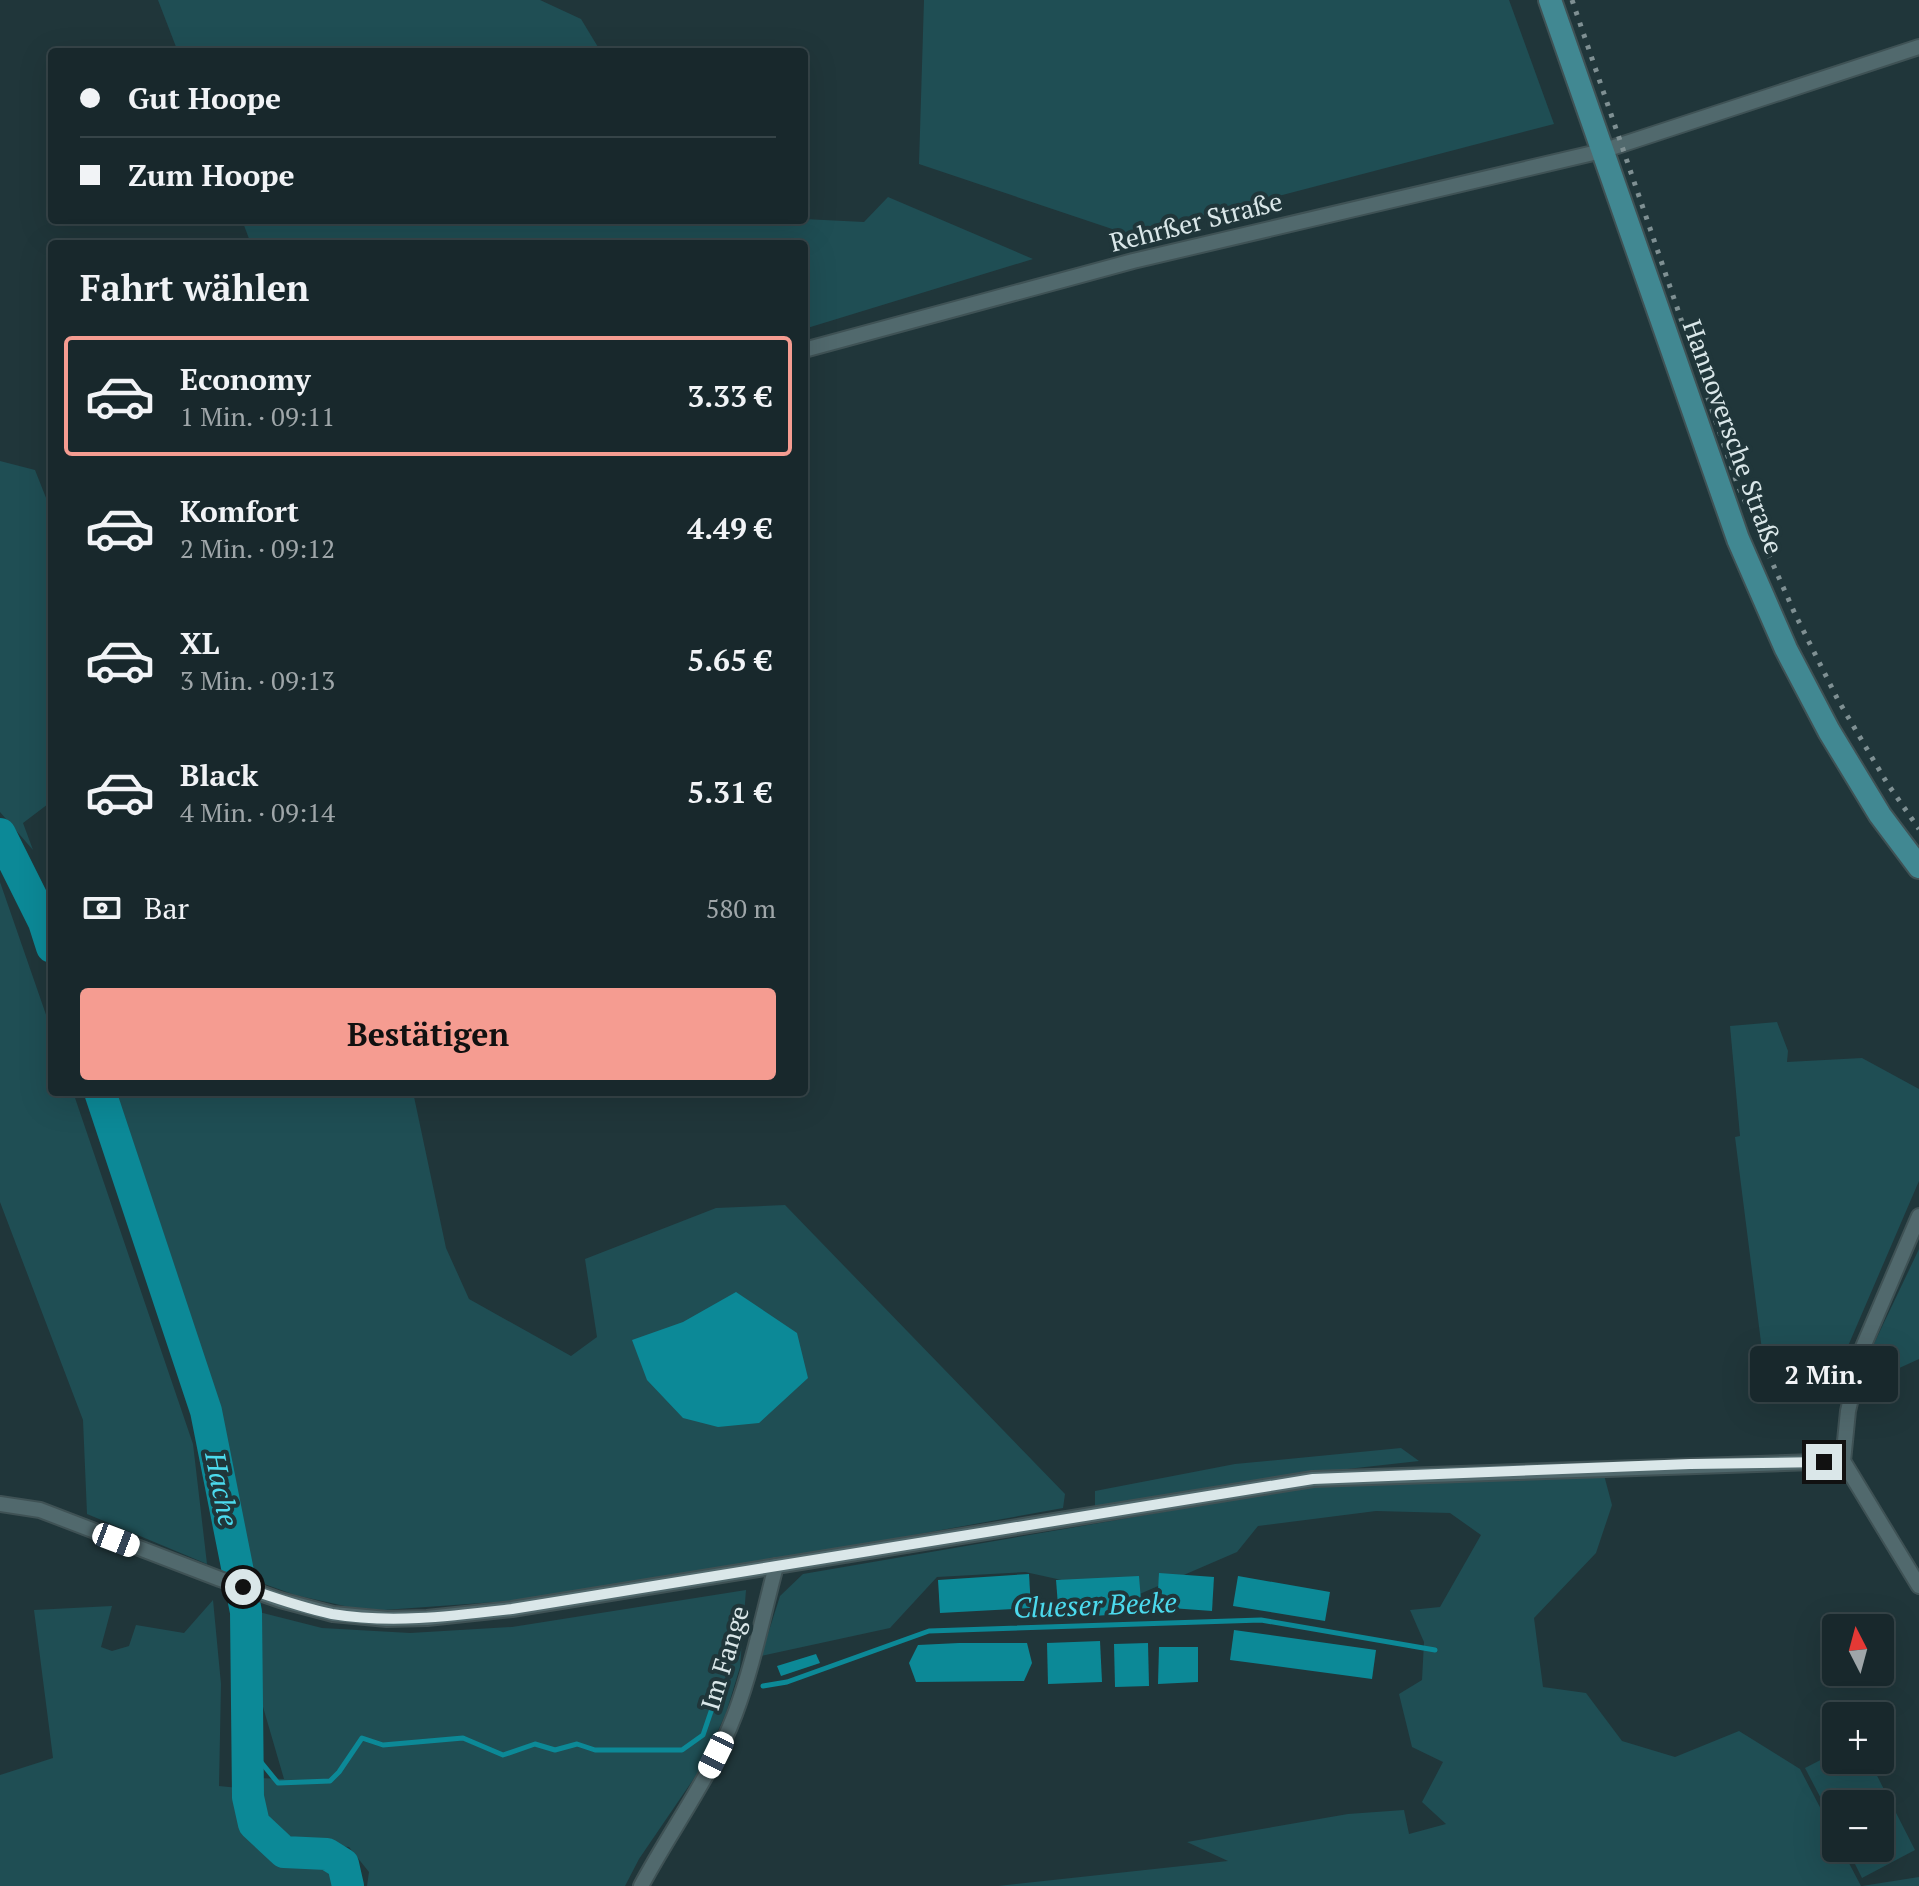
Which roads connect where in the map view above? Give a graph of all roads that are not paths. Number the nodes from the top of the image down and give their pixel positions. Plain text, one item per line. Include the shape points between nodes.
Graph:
1 (1550, 0) edge
2 (1919, 47) edge
3 (1602, 151) junction
4 (808, 349) edge
5 (1919, 867) edge
6 (1919, 1216) edge
7 (1843, 1461) junction
8 (0, 1504) edge
9 (776, 1566) junction
10 (1919, 1586) edge
11 (641, 1886) edge

1 - 3 main road, Hannoversche Straße
2 - 3 street, Rehrßer Straße
3 - 4 street, Rehrßer Straße via 1133,261
3 - 5 main road, Hannoversche Straße via 1738,539 1786,649 1858,779
6 - 7 street via 1863,1347
7 - 9 street via 1313,1479
7 - 10 street
8 - 9 street via 40,1510 259,1593 333,1614 387,1619 512,1609
9 - 11 street, Im Fange via 735,1716

